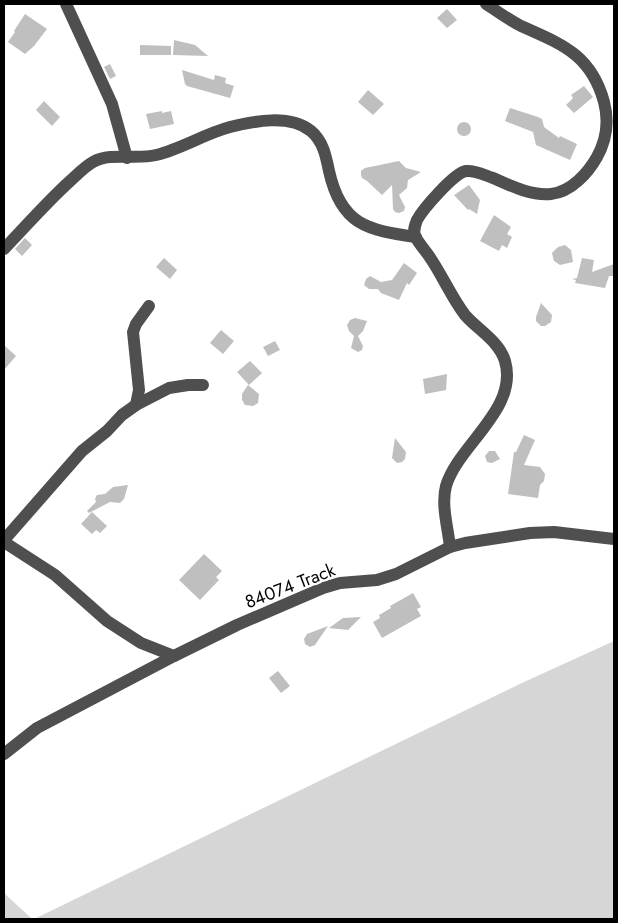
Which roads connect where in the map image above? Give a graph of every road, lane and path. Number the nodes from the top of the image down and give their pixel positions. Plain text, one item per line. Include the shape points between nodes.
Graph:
1 (66, 4) edge
2 (486, 4) edge
3 (128, 158) junction
4 (416, 238) junction
5 (4, 249) edge
6 (149, 306) dead end
7 (203, 386) dead end
8 (136, 405) junction
9 (614, 539) edge
10 (4, 541) edge
11 (450, 547) junction
12 (174, 656) junction
13 (4, 754) edge

1 - 3 street via 112,104
2 - 4 street via 518,25 546,36 577,55 602,95 606,133 597,157 585,174 561,192 527,192 473,171 456,175 418,219
3 - 4 street via 154,156 229,127 271,121 292,123 310,130 322,145 336,197 354,219 381,232
3 - 5 street via 102,158 87,166 43,206
4 - 11 street via 466,316 500,352 506,370 506,390 500,402 446,485 444,500
6 - 8 street via 133,332 139,384
7 - 8 street via 169,388
8 - 10 street via 82,451
9 - 11 street, 84074 Track via 554,532 506,536
10 - 12 street via 55,575 107,620 141,643
11 - 12 street, 84074 Track via 396,574 323,588
12 - 13 street, 84074 Track via 38,728

